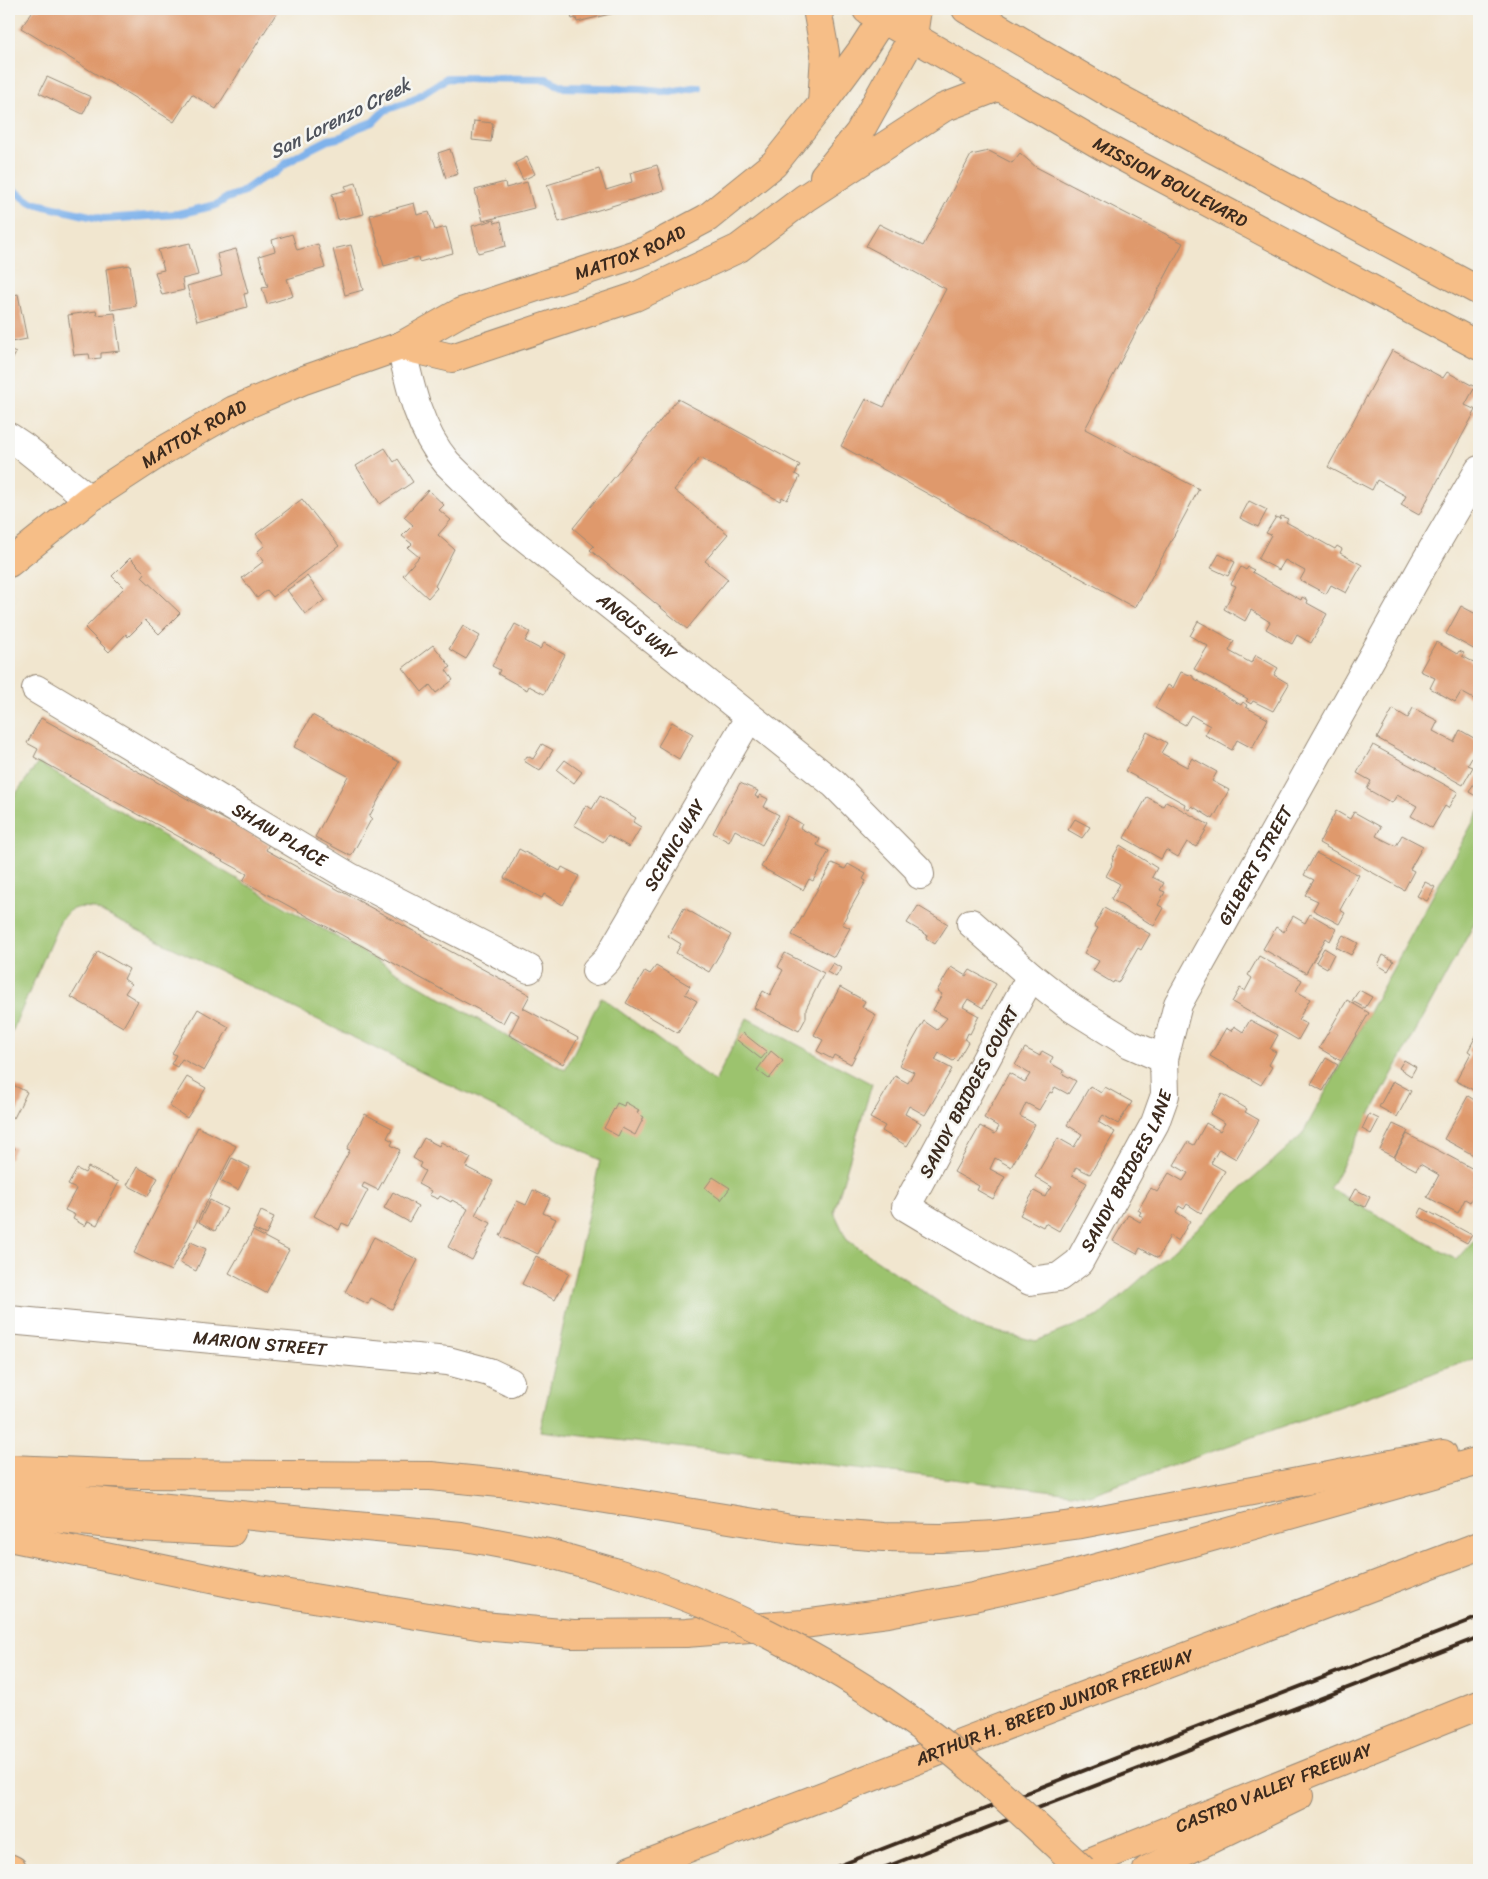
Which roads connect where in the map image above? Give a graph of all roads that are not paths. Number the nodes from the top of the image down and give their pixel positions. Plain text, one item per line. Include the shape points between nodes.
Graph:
1 (817, 9) edge
2 (917, 9) edge
3 (966, 9) edge
4 (880, 12) edge
5 (913, 36) junction
6 (998, 87) junction
7 (822, 104) junction
8 (805, 198) junction
9 (1479, 291) edge
10 (401, 346) junction
11 (1479, 346) edge
12 (9, 437) edge
13 (1479, 470) edge
14 (89, 499) junction
15 (9, 563) edge
16 (36, 689) dead end
17 (750, 718) junction
18 (920, 874) dead end
19 (970, 923) dead end
20 (529, 969) dead end
21 (596, 970) dead end
22 (1031, 976) junction
23 (1164, 1059) junction
24 (906, 1207) joint
25 (9, 1320) edge
26 (510, 1382) dead end
27 (1479, 1447) edge
28 (1479, 1461) edge
29 (9, 1469) edge
30 (9, 1490) edge
31 (9, 1512) edge
32 (373, 1527) junction
33 (9, 1537) edge
34 (1479, 1546) edge
35 (1479, 1706) edge
36 (9, 1868) edge
37 (13, 1870) edge
38 (631, 1870) edge
39 (1070, 1870) edge
40 (1083, 1870) edge
41 (1148, 1870) edge

1 - 7 main road via 825,53
2 - 5 main road
3 - 9 main road via 1114,94
4 - 5 main road, MISSION BOULEVARD
4 - 7 main road, MATTOX ROAD via 862,50
5 - 6 main road, MISSION BOULEVARD
5 - 8 main road via 859,133
6 - 8 main road via 944,108
6 - 11 main road, MISSION BOULEVARD via 1104,147
7 - 10 main road, MATTOX ROAD via 774,164 707,218 645,251 461,312
8 - 10 main road via 739,248 636,297 452,358
10 - 14 main road, MATTOX ROAD via 304,380 234,410 164,450
10 - 17 street, ANGUS WAY via 413,399 429,437 447,463 512,528
12 - 14 street
13 - 23 street, GILBERT STREET via 1178,1004
14 - 15 main road, MATTOX ROAD
16 - 20 street, SHAW PLACE via 350,877
17 - 18 street, ANGUS WAY via 834,784
17 - 21 street, SCENIC WAY via 607,960
19 - 22 street
22 - 23 street via 1069,1006 1130,1044
22 - 24 street, SANDY BRIDGES COURT
23 - 24 street, SANDY BRIDGES LANE via 1165,1095 1155,1123 1079,1262 1059,1277 1030,1281
25 - 26 street, MARION STREET via 448,1361 489,1372
27 - 29 main road via 1081,1524 941,1538 798,1530 529,1486 439,1476 135,1474
28 - 33 main road via 1194,1542 973,1597 803,1624 686,1633 573,1634 482,1626 259,1589
30 - 32 main road
31 - 32 main road via 124,1526 309,1540
32 - 40 main road, bridge via 434,1532 548,1553 658,1586 740,1621 817,1660 915,1724 961,1759
34 - 38 main road, ARTHUR H. BREED JUNIOR FREEWAY
35 - 39 main road, CASTRO VALLEY FREEWAY
35 - 41 main road
36 - 37 main road

